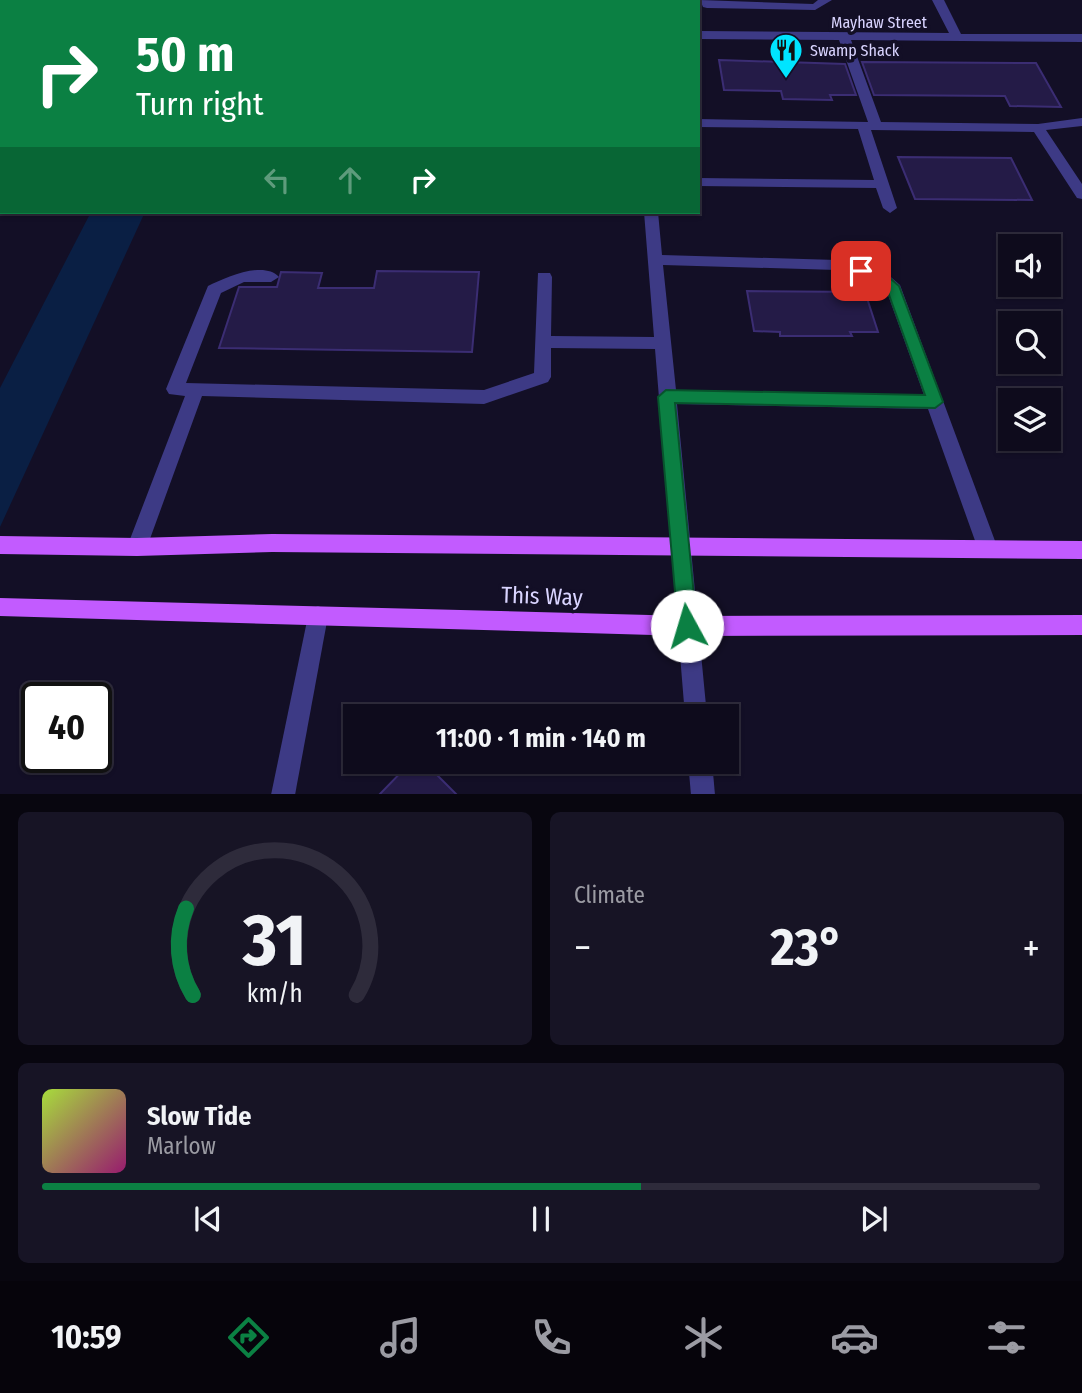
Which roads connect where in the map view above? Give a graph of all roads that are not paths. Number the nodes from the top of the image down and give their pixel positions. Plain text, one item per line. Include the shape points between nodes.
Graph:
1 (706, 0) edge
2 (826, 0) edge
3 (938, 0) edge
4 (822, 22) junction
5 (700, 35) edge
6 (844, 37) junction
7 (957, 38) junction
8 (1082, 38) edge
9 (700, 122) edge
10 (1082, 122) edge
11 (869, 126) junction
12 (1038, 128) junction
13 (700, 182) edge
14 (882, 184) junction
15 (1082, 195) edge
16 (890, 208) dead end
17 (651, 214) edge
18 (655, 260) junction
19 (271, 277) dead end
20 (544, 277) dead end
21 (543, 342) junction
22 (662, 343) junction
23 (196, 389) junction
24 (666, 397) junction
25 (935, 402) junction
26 (0, 545) edge
27 (679, 546) junction
28 (137, 547) junction
29 (988, 549) junction
30 (1082, 550) edge
31 (0, 607) edge
32 (318, 616) junction
33 (1082, 625) edge
34 (687, 626) junction
35 (695, 704) edge
36 (701, 774) edge
37 (283, 794) edge
38 (703, 794) edge

1 - 4 street via 707,5
2 - 4 street
3 - 7 street
4 - 5 street, Mayhaw Street
4 - 6 street, Mayhaw Street
6 - 7 street, Mayhaw Street
6 - 11 street
7 - 8 street, Mayhaw Street
9 - 11 street
10 - 12 street
11 - 12 street
11 - 14 street
12 - 15 street
13 - 14 street
14 - 16 street
17 - 18 street
18 - 22 street
18 - 25 street via 837,265 878,276 894,289
19 - 23 street via 242,277 214,290 174,389
20 - 21 street
21 - 22 street
21 - 23 street via 542,377 484,397
22 - 24 street
23 - 28 street
24 - 25 street
24 - 27 street
25 - 29 street
26 - 28 main road
27 - 28 main road via 272,543
27 - 29 main road
27 - 34 street
29 - 30 main road
31 - 32 main road, This Way
32 - 34 main road, This Way
32 - 37 street
33 - 34 main road, This Way
34 - 35 street
36 - 38 street

